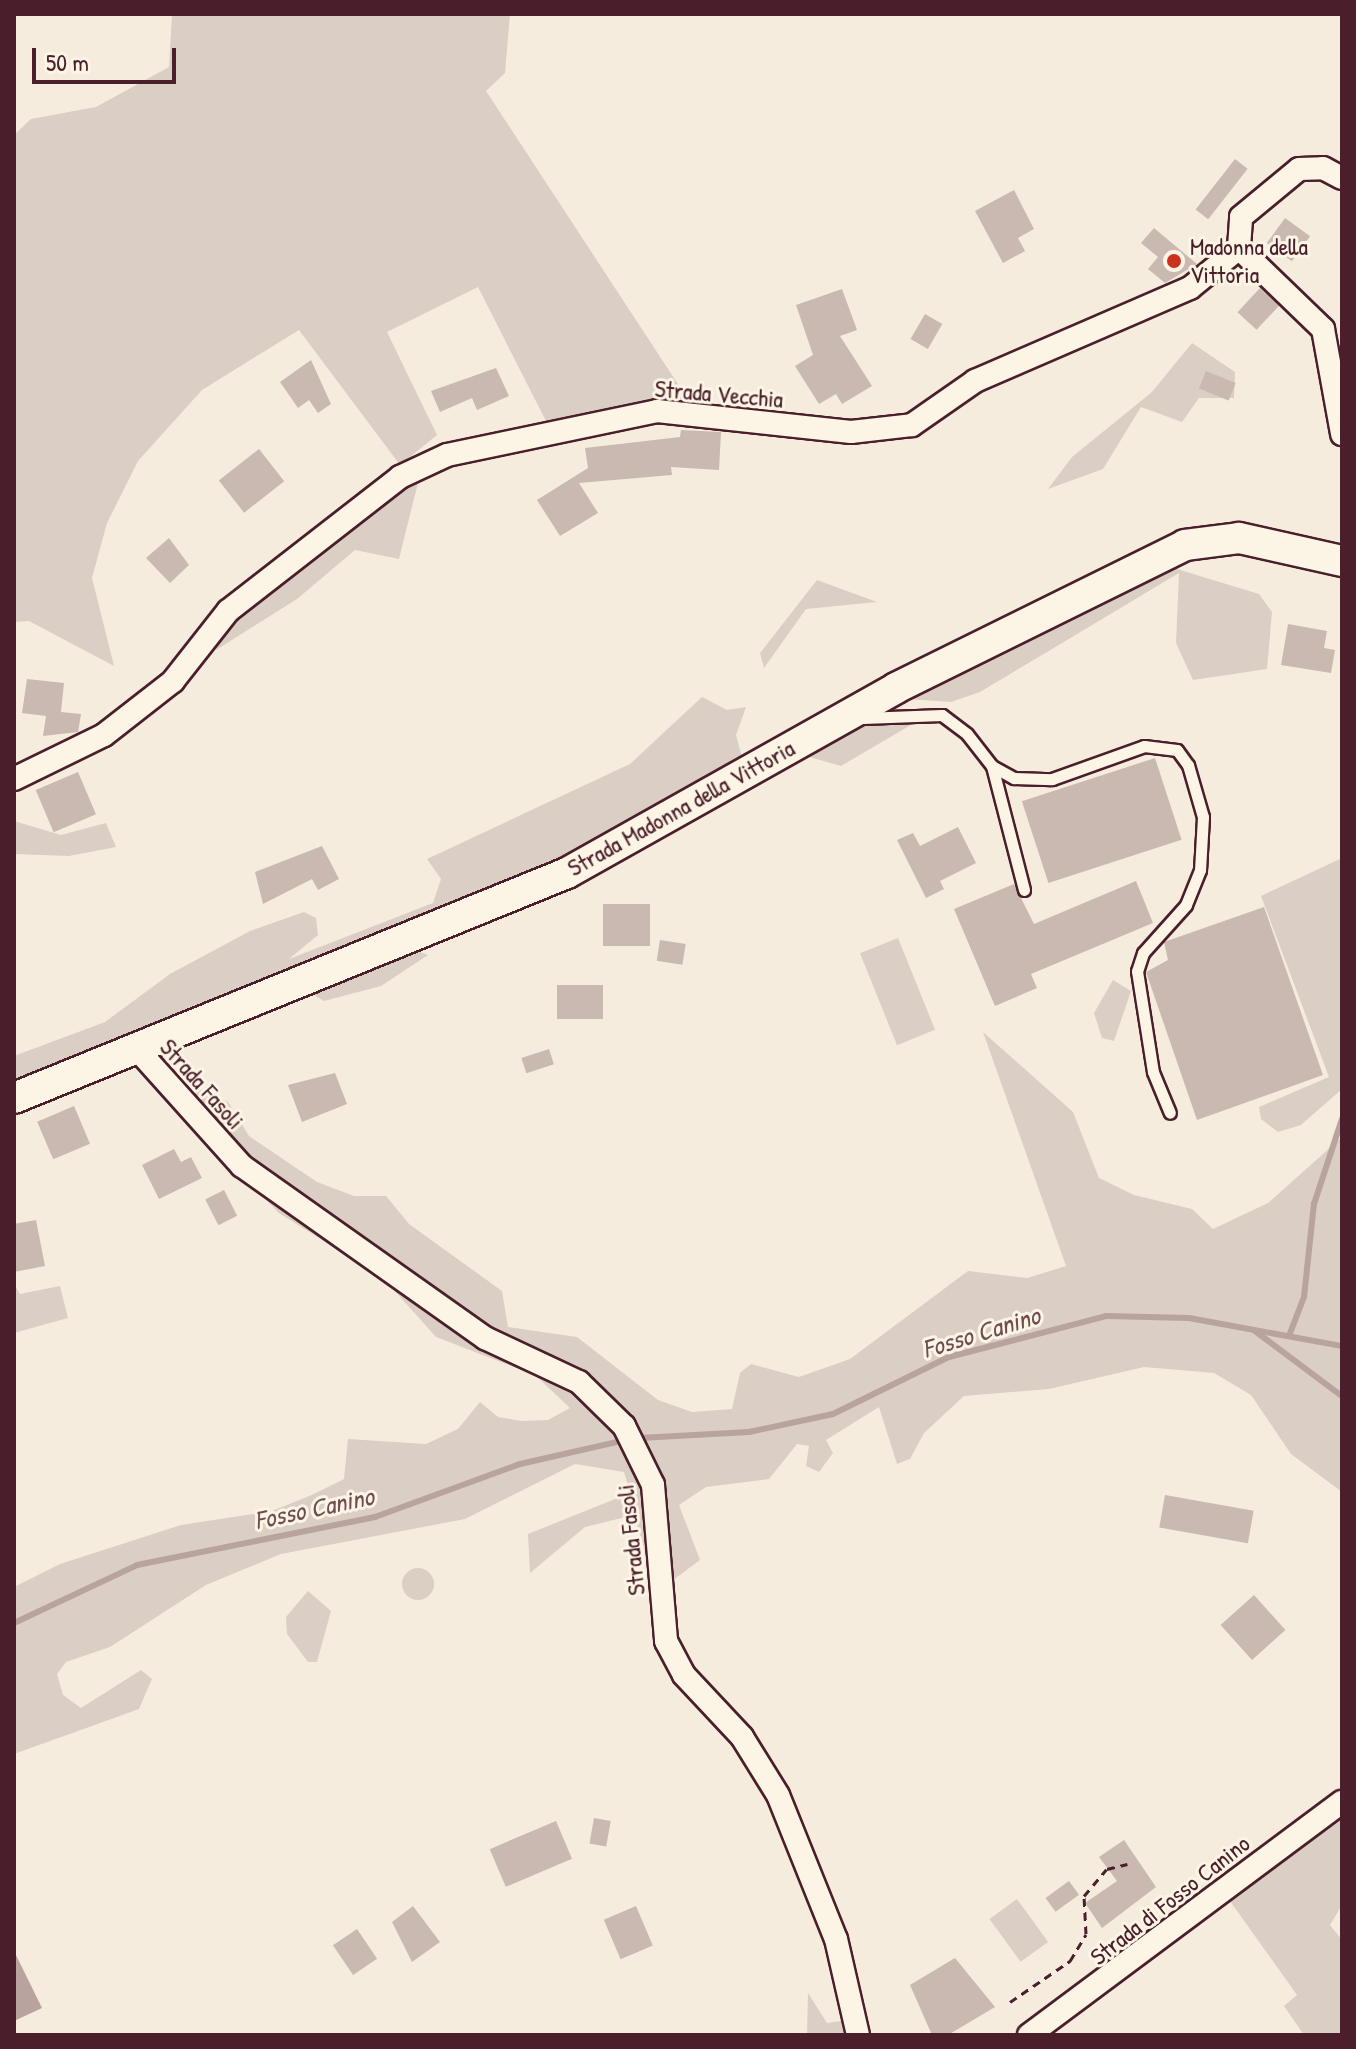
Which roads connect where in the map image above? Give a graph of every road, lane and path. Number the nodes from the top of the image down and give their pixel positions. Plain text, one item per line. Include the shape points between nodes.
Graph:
1 (1342, 178) edge
2 (1239, 248) junction
3 (1342, 434) edge
4 (1342, 561) edge
5 (847, 715) junction
6 (992, 766) junction
7 (14, 779) edge
8 (1024, 890) dead end
9 (137, 1049) junction
10 (14, 1098) edge
11 (1170, 1113) dead end
12 (1342, 1802) edge
13 (1127, 1864) dead end
14 (1010, 2002) dead end
15 (858, 2035) edge
16 (1029, 2035) edge

1 - 2 street via 1323,168 1299,169 1281,181 1241,217
2 - 3 street via 1323,329
2 - 7 street, Strada Vecchia via 1190,288 975,381 912,425 851,432 657,411 447,455 400,477 228,611 173,681 104,735
4 - 5 street, Strada Madonna della Vittoria via 1239,538 1185,545
5 - 6 lane via 942,715
5 - 9 street, Strada Madonna della Vittoria via 567,873
6 - 8 lane
6 - 11 lane via 1014,778 1052,779 1144,746 1177,750 1188,765 1203,817 1200,870 1186,905 1143,953 1137,971 1153,1072
9 - 10 street, Strada Madonna della Vittoria
9 - 15 street, Strada Fasoli via 242,1166 485,1338 579,1382 624,1426 653,1485 666,1641 778,1795 836,1939
12 - 16 street, Strada di Fosso Canino
13 - 14 path via 1107,1869 1084,1896 1086,1934 1070,1961

